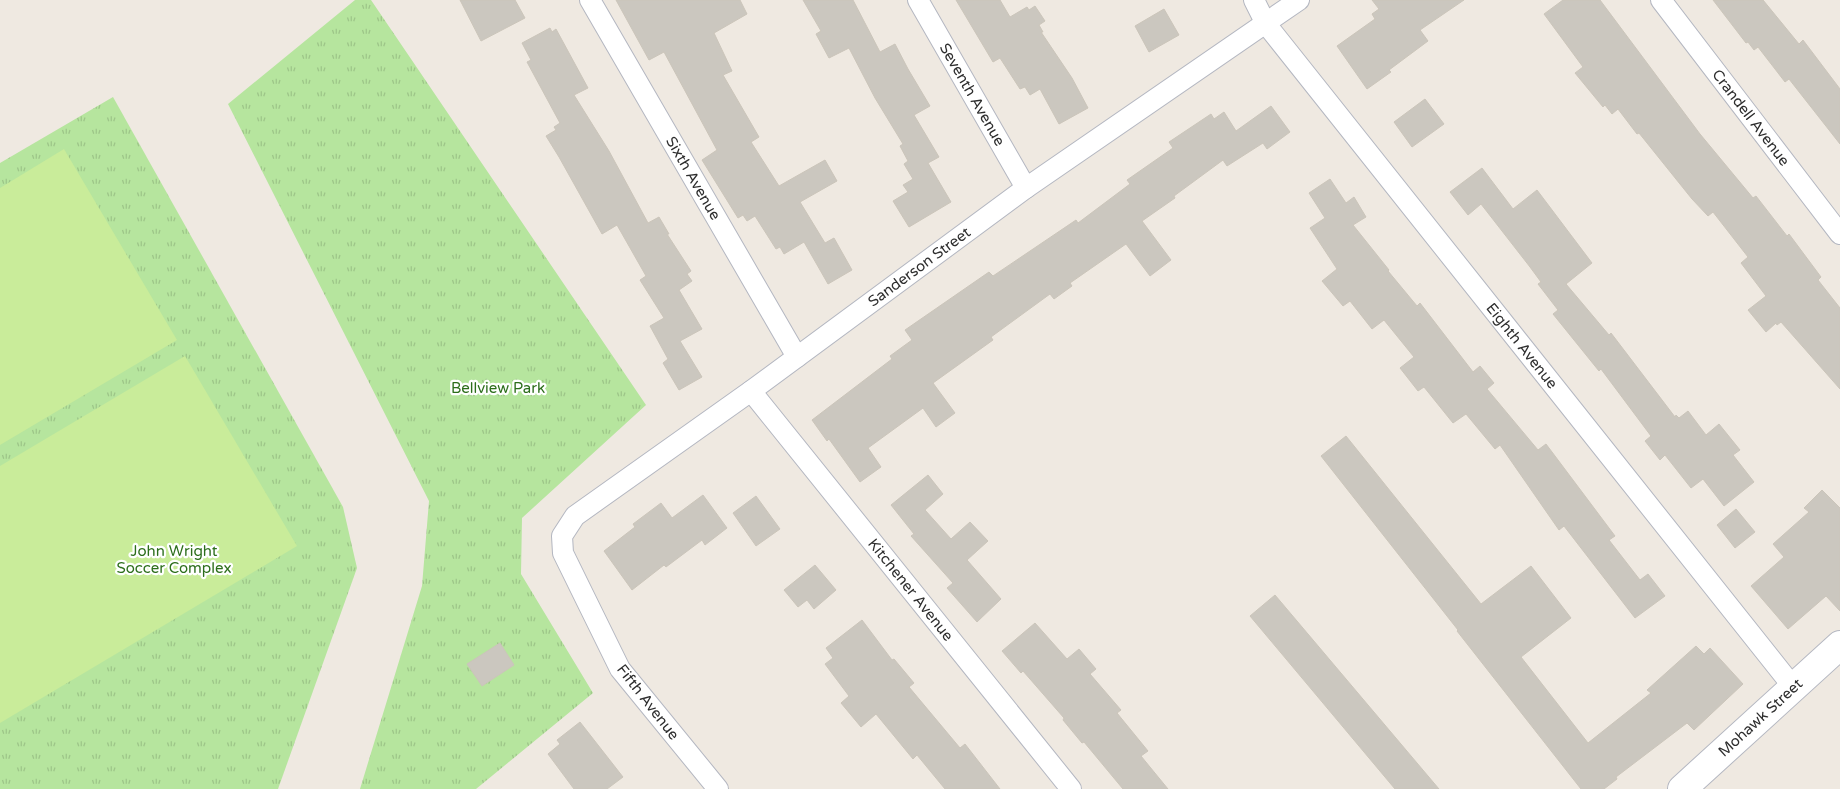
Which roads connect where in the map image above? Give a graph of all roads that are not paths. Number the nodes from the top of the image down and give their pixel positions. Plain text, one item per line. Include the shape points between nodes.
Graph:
1 (590, 0) edge
2 (918, 0) edge
3 (1254, 0) edge
4 (1299, 0) edge
5 (1661, 0) edge
6 (1266, 24) junction
7 (1026, 188) junction
8 (1840, 234) edge
9 (797, 357) junction
10 (751, 392) junction
11 (563, 553) joint
12 (1840, 645) edge
13 (1794, 688) junction
14 (718, 789) edge
15 (1071, 789) edge
16 (1682, 789) edge

1 - 9 street, Sixth Avenue
2 - 7 street, Seventh Avenue
3 - 6 street, Eighth Avenue
4 - 6 street, Sanderson Street
5 - 8 street, Crandell Avenue
6 - 7 street, Sanderson Street
6 - 13 street, Eighth Avenue
7 - 9 street, Sanderson Street
9 - 10 street, Sanderson Street
10 - 11 street, Sanderson Street via 575,516 562,536
10 - 15 street, Kitchener Avenue
11 - 14 street, Fifth Avenue via 620,670
12 - 13 street, Mohawk Street
13 - 16 street, Mohawk Street

